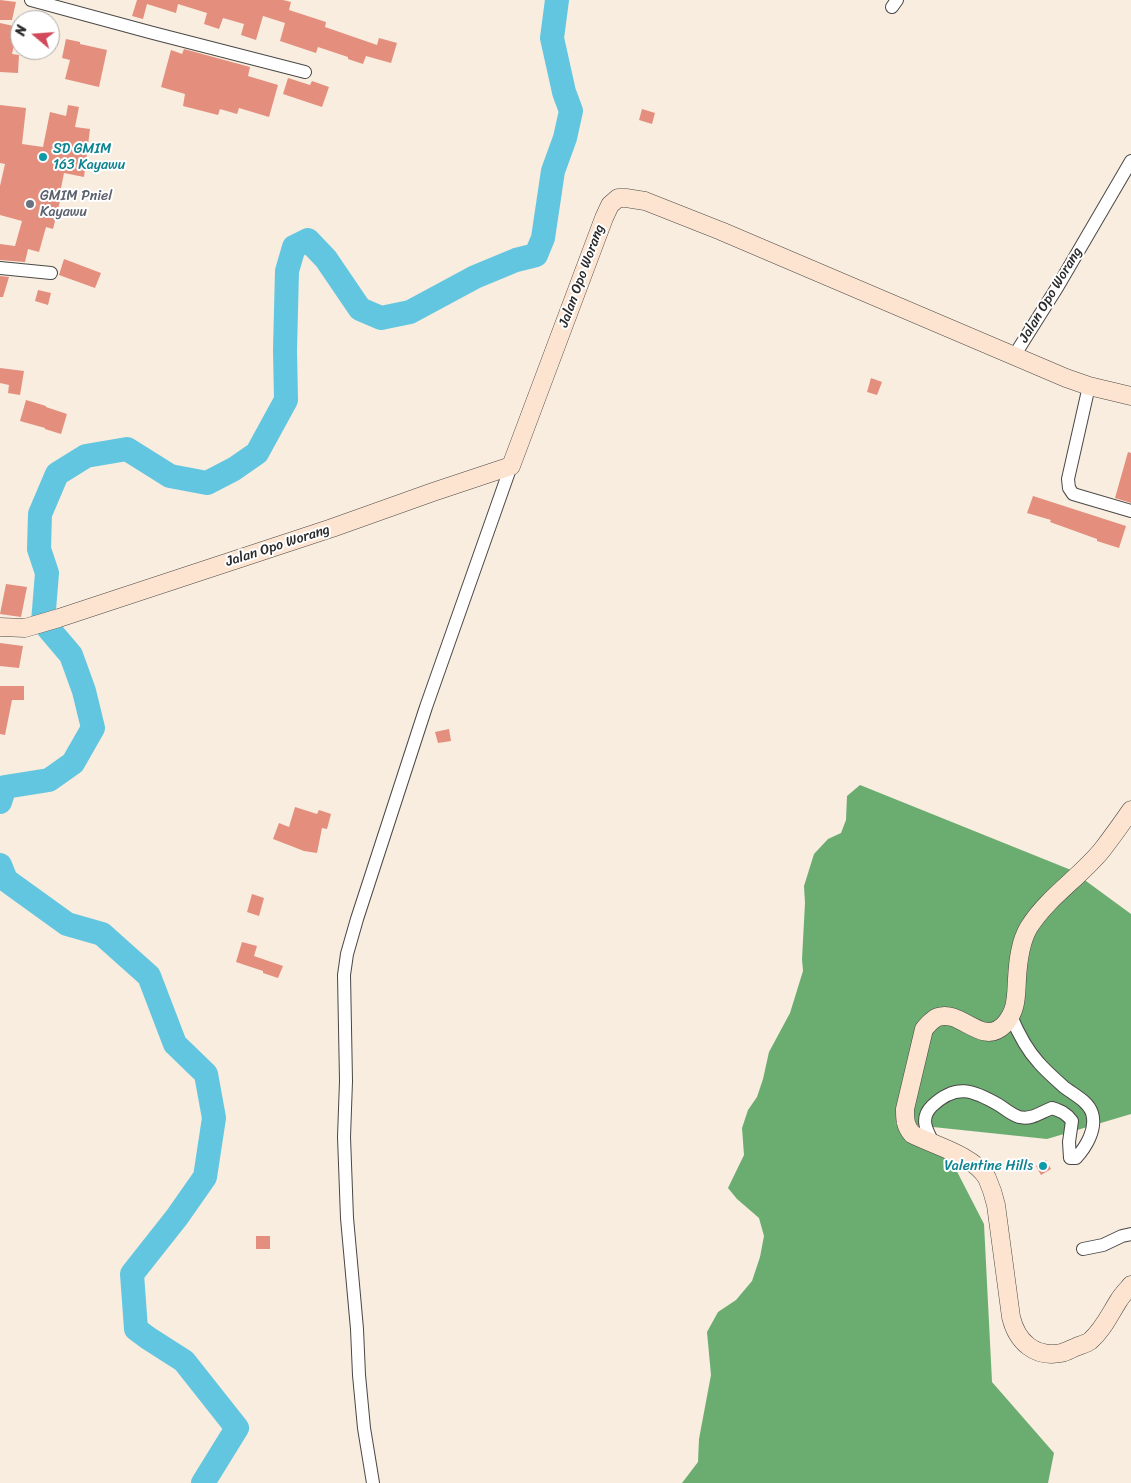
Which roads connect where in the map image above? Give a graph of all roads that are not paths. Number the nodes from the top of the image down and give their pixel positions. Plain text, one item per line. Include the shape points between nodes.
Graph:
1 (31, 0) edge
2 (305, 72) dead end
3 (1131, 161) edge
4 (0, 268) edge
5 (51, 273) dead end
6 (1014, 356) junction
7 (1089, 386) junction
8 (1131, 396) edge
9 (511, 466) junction
10 (1131, 511) edge
11 (0, 627) edge
12 (1131, 810) edge
13 (1011, 1016) junction
14 (934, 1144) junction
15 (1131, 1234) edge
16 (1083, 1249) dead end
17 (1131, 1285) edge
18 (373, 1483) edge

1 - 2 street
3 - 6 street, Jalan Opo Worang
4 - 5 street
6 - 7 street
6 - 9 street, Jalan Opo Worang via 645,201 618,198 610,205 604,218
7 - 8 street
7 - 10 street via 1068,479 1069,488 1073,494
9 - 11 street, Jalan Opo Worang via 59,618 25,628
9 - 18 street via 426,707 346,954 344,1138 347,1218 363,1419
12 - 13 street via 1102,850 1029,927 1020,956 1016,1004
13 - 14 street via 996,1032 987,1032 944,1016 930,1022 924,1029 905,1119 912,1134
13 - 14 street via 1038,1062 1089,1107 1092,1129 1084,1149 1076,1158 1070,1158 1068,1142 1072,1121 1064,1112 1052,1108 1032,1117 1019,1117 990,1100 960,1090 946,1096 925,1116 926,1129
14 - 17 street via 971,1162 986,1178 996,1205 1014,1330 1028,1347 1049,1354 1062,1353 1089,1341 1106,1323
15 - 16 street

